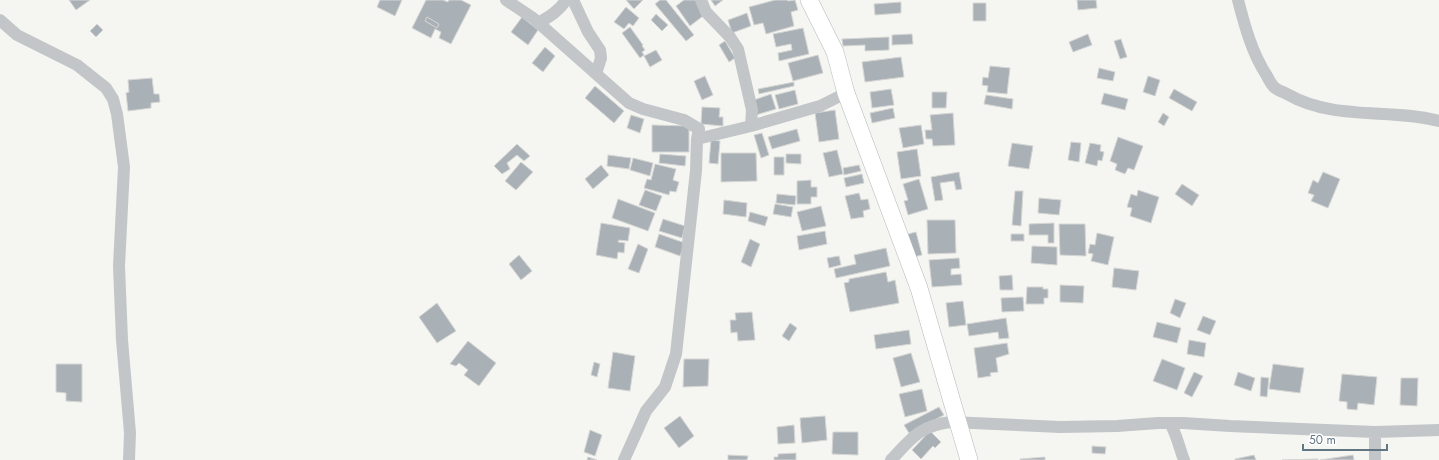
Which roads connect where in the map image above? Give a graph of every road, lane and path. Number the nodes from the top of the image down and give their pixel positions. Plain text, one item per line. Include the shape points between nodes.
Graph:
1 (506, 0) edge
2 (566, 0) edge
3 (573, 0) edge
4 (701, 0) edge
5 (810, 0) edge
6 (1238, 0) edge
7 (0, 20) edge
8 (538, 23) junction
9 (596, 74) junction
10 (846, 93) junction
11 (1439, 121) edge
12 (752, 126) junction
13 (697, 139) junction
14 (958, 421) junction
15 (1170, 423) junction
16 (1439, 430) edge
17 (1375, 432) junction
18 (129, 460) edge
19 (624, 460) edge
20 (890, 460) edge
21 (969, 460) edge
22 (1184, 460) edge
23 (1375, 460) edge

1 - 8 street
2 - 8 street via 550,16
3 - 9 street via 588,32 600,50 601,58
4 - 12 street via 706,12 738,49 752,110
5 - 10 street via 835,52
6 - 11 street via 1251,45 1274,87 1294,99 1336,111 1424,117
7 - 18 street via 18,34 77,65 106,88 113,98 124,167 119,266 130,433
8 - 9 street
9 - 13 street via 629,103 684,120 699,129
10 - 12 street via 820,106
10 - 14 street via 919,288
12 - 13 street
13 - 19 street via 696,171 676,354 666,387 646,411
14 - 15 street via 1060,426
14 - 20 street via 938,423 920,430
14 - 21 street
15 - 17 street
15 - 22 street via 1176,433
16 - 17 street
17 - 23 street

